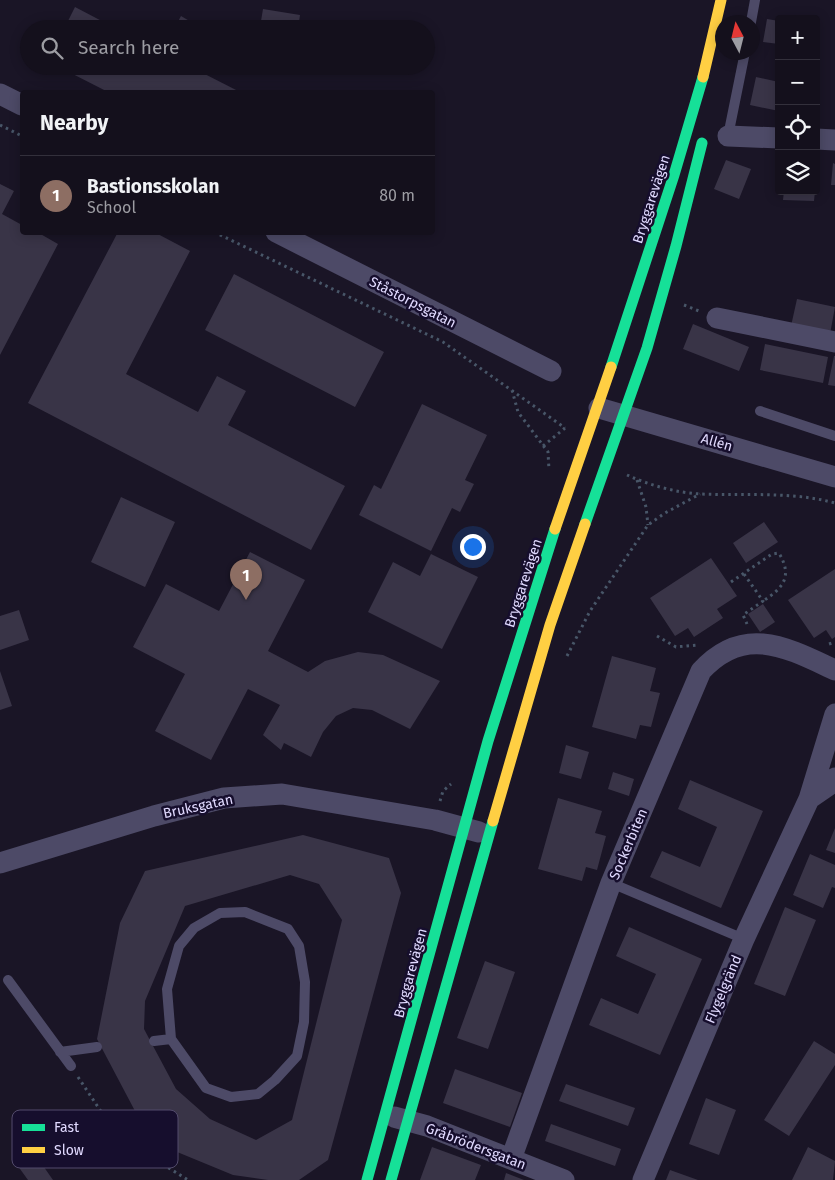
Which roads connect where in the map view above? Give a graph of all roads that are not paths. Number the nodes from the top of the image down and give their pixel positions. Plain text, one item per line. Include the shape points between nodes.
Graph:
1 (721, 0) edge
2 (755, 0) edge
3 (752, 15) edge
4 (742, 60) edge
5 (0, 94) edge
6 (20, 104) edge
7 (705, 131) dead end
8 (728, 136) joint
9 (775, 138) edge
10 (820, 139) edge
11 (835, 140) edge
12 (282, 235) edge
13 (717, 318) dead end
14 (835, 342) edge
15 (550, 371) dead end
16 (598, 408) junction
17 (760, 411) dead end
18 (625, 415) junction
19 (835, 436) edge
20 (835, 477) edge
21 (835, 670) edge
22 (835, 714) edge
23 (835, 778) edge
24 (809, 799) junction
25 (465, 828) junction
26 (489, 834) junction
27 (0, 864) edge
28 (611, 883) junction
29 (744, 939) junction
30 (8, 980) dead end
31 (171, 1039) junction
32 (154, 1041) dead end
33 (97, 1047) dead end
34 (60, 1052) junction
35 (71, 1066) road end
36 (386, 1115) junction
37 (409, 1121) junction
38 (510, 1159) junction
39 (367, 1180) edge
40 (390, 1180) edge
41 (564, 1180) edge
42 (643, 1180) edge

1 - 16 main road, Bryggarevägen via 678,164
2 - 3 lane
4 - 8 lane
5 - 6 street
7 - 18 main road via 671,273
8 - 9 street
10 - 11 street
12 - 15 street, Ståstorpsgatan
13 - 14 street
16 - 18 street, Allén
16 - 25 main road, Bryggarevägen via 533,598
17 - 19 lane
18 - 20 street, Allén
18 - 26 main road via 551,624
21 - 28 street, Sockerbiten via 770,644 735,646 713,658 701,671
22 - 24 street, Flygelgränd
23 - 24 street
24 - 29 street, Flygelgränd
25 - 26 street, Bruksgatan
25 - 27 street, Bruksgatan via 282,794 233,797 154,816
25 - 36 main road, Bryggarevägen
26 - 37 main road
28 - 29 lane
28 - 38 street, Sockerbiten
29 - 42 street, Flygelgränd
30 - 34 lane
31 - 31 lane via 167,989 179,946 194,928 220,913 244,912 288,928 299,946 306,982 304,1022 297,1056 276,1080 258,1094 230,1097 206,1088
31 - 32 lane
33 - 34 lane
34 - 35 lane
36 - 37 street, Gråbrödersgatan
36 - 39 main road, Bryggarevägen
37 - 38 street, Gråbrödersgatan
37 - 40 main road
38 - 41 street, Gråbrödersgatan

